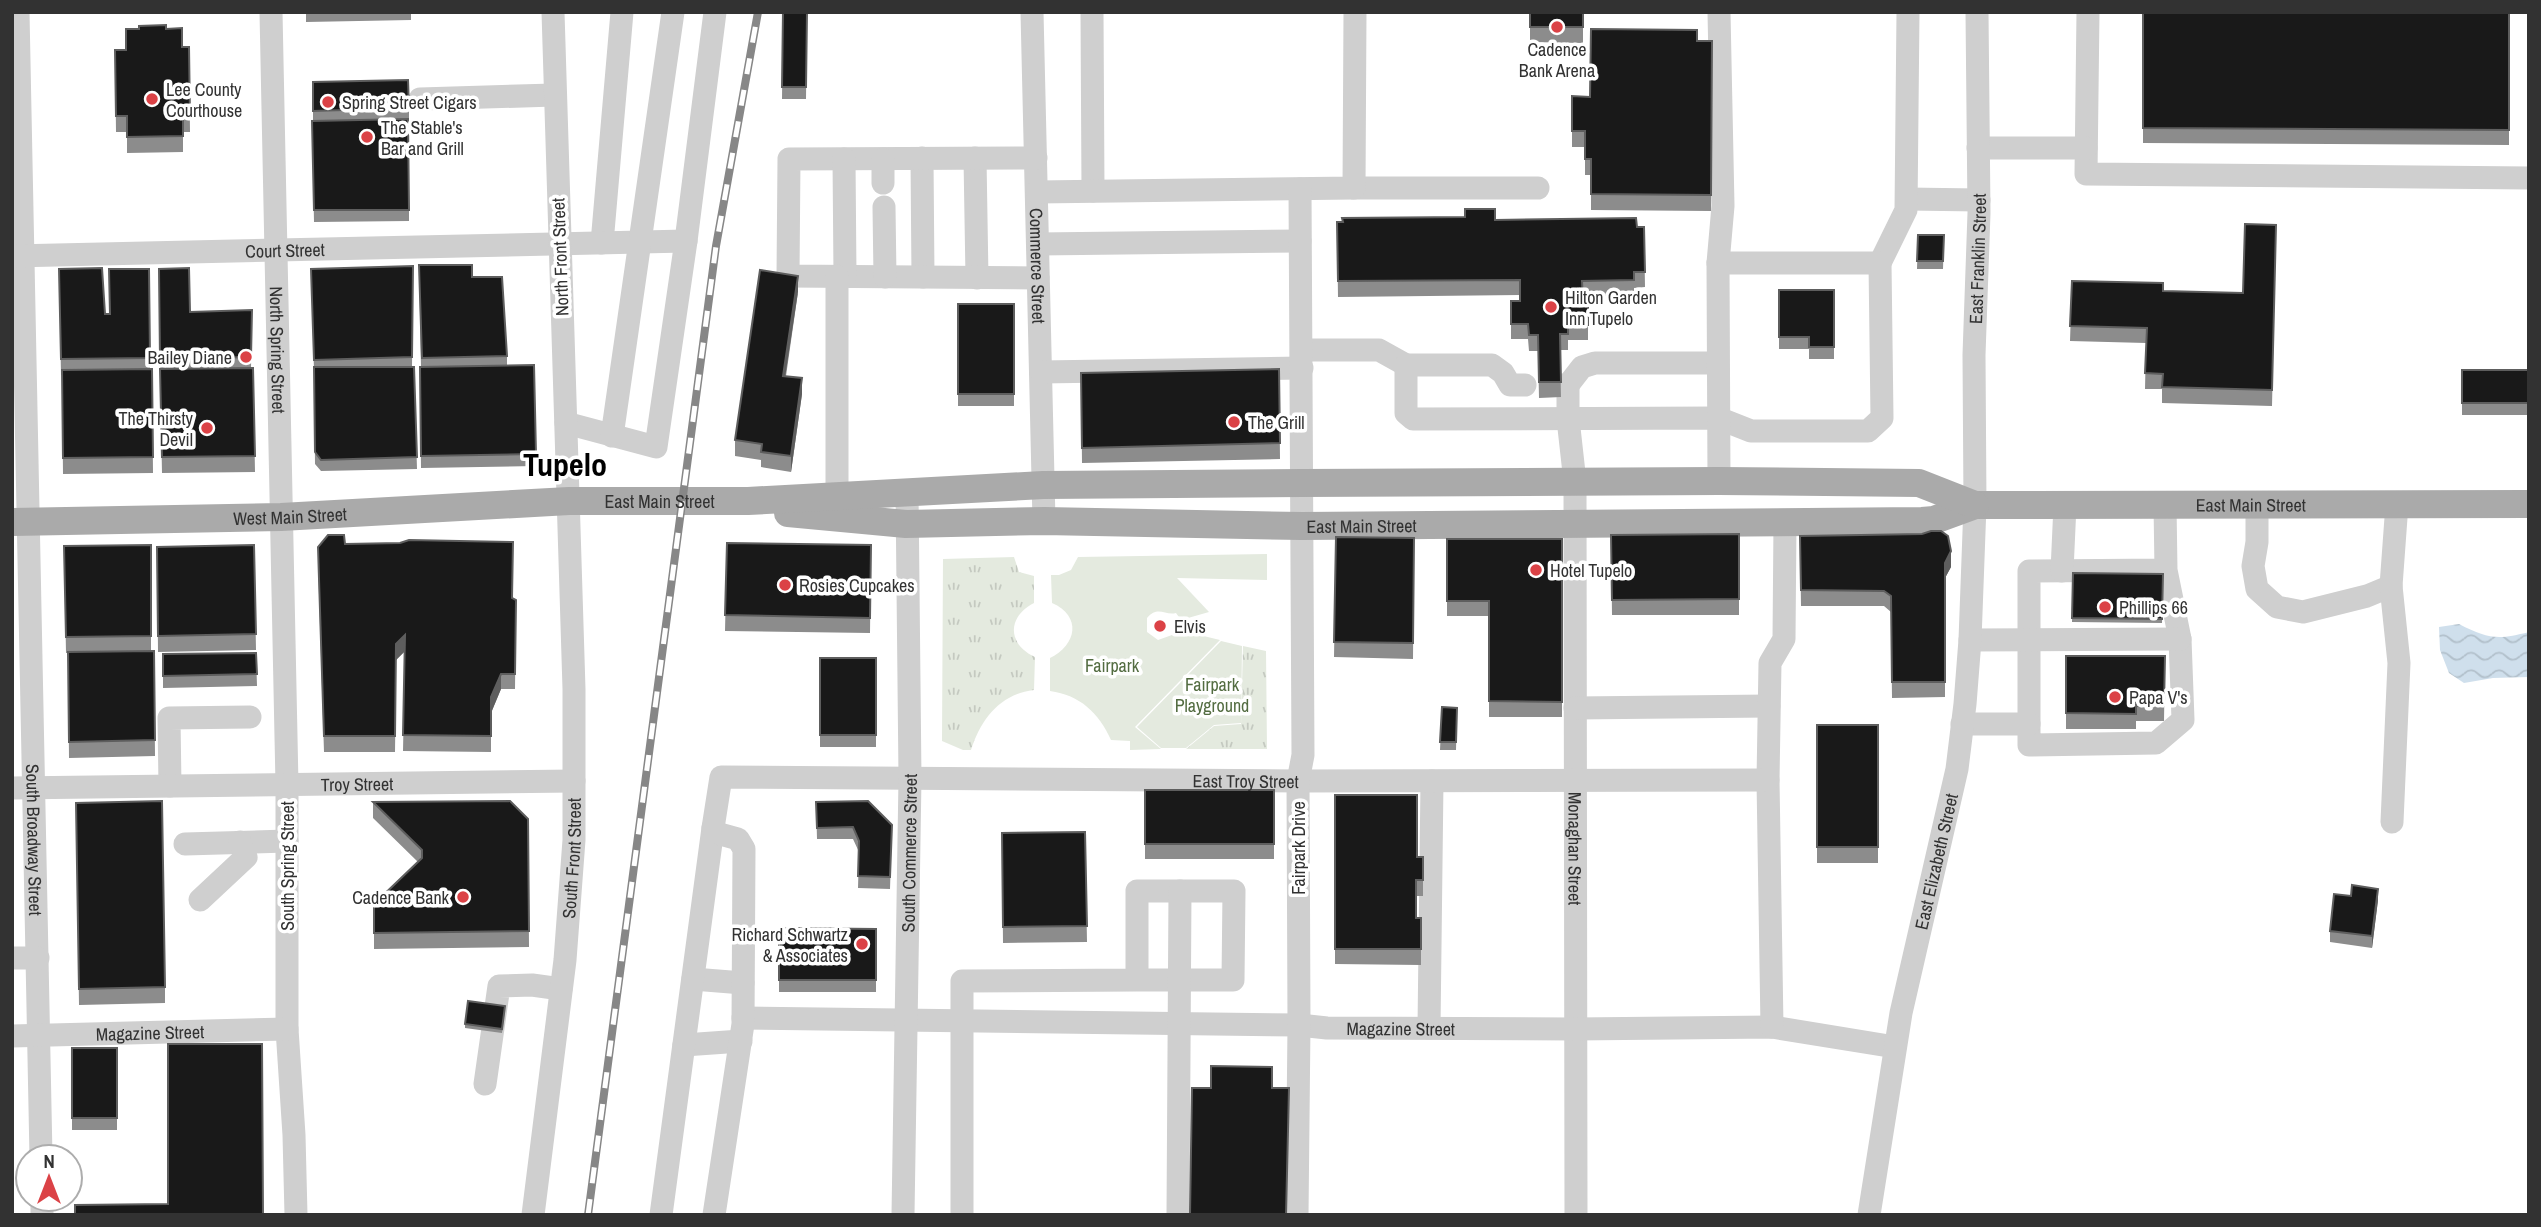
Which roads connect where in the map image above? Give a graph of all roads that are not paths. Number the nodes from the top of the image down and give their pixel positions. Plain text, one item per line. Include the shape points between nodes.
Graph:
1 (18, 12) edge
2 (271, 12) edge
3 (553, 12) edge
4 (622, 12) edge
5 (673, 12) edge
6 (715, 12) edge
7 (1032, 12) edge
8 (1092, 12) edge
9 (1356, 12) edge
10 (1719, 12) edge
11 (1908, 12) edge
12 (1977, 12) edge
13 (2088, 12) edge
14 (554, 95) junction
15 (420, 99) dead end
16 (1978, 148) junction
17 (2086, 149) junction
18 (922, 158) junction
19 (975, 158) junction
20 (1036, 158) junction
21 (844, 159) junction
22 (883, 159) junction
23 (2529, 178) edge
24 (883, 183) dead end
25 (1354, 188) junction
26 (1538, 188) dead end
27 (1300, 189) junction
28 (1037, 191) junction
29 (1093, 191) junction
30 (1907, 199) junction
31 (1979, 200) junction
32 (884, 208) dead end
33 (686, 241) junction
34 (1300, 241) junction
35 (640, 242) junction
36 (602, 243) junction
37 (1038, 244) junction
38 (559, 245) junction
39 (275, 251) junction
40 (18, 256) edge
41 (1718, 262) junction
42 (1880, 262) junction
43 (841, 276) junction
44 (885, 277) junction
45 (923, 277) junction
46 (977, 278) junction
47 (1038, 278) junction
48 (1302, 359) junction
49 (1717, 363) junction
50 (1406, 365) junction
51 (1041, 372) junction
52 (1718, 418) junction
53 (1511, 419) junction
54 (1569, 419) junction
55 (566, 423) junction
56 (612, 436) junction
57 (1719, 481) junction
58 (1575, 482) junction
59 (1302, 483) junction
60 (1043, 485) junction
61 (907, 492) junction
62 (837, 496) junction
63 (569, 501) junction
64 (748, 501) junction
65 (2397, 504) junction
66 (2529, 504) edge
67 (1975, 505) junction
68 (2065, 505) junction
69 (2165, 505) junction
70 (2258, 505) junction
71 (281, 517) junction
72 (1044, 521) junction
73 (21, 522) edge
74 (1785, 522) junction
75 (1575, 523) junction
76 (906, 524) junction
77 (1302, 526) junction
78 (2062, 570) junction
79 (2166, 570) junction
80 (2391, 586) junction
81 (2029, 639) junction
82 (2180, 639) junction
83 (1970, 640) junction
84 (1769, 706) junction
85 (1575, 708) junction
86 (250, 717) dead end
87 (1962, 724) junction
88 (2029, 724) junction
89 (910, 778) junction
90 (1575, 780) junction
91 (1768, 780) junction
92 (574, 781) junction
93 (1298, 781) junction
94 (1432, 781) junction
95 (287, 785) junction
96 (170, 786) junction
97 (23, 788) edge
98 (2392, 822) dead end
99 (713, 828) junction
100 (287, 841) junction
101 (240, 842) junction
102 (185, 844) dead end
103 (1180, 891) junction
104 (200, 900) dead end
105 (12, 958) edge
106 (38, 958) junction
107 (693, 979) junction
108 (1136, 980) junction
109 (1179, 980) junction
110 (743, 983) junction
111 (561, 989) junction
112 (907, 1022) junction
113 (961, 1022) junction
114 (1179, 1024) junction
115 (1299, 1025) junction
116 (1772, 1027) junction
117 (1429, 1028) junction
118 (287, 1029) junction
119 (1576, 1029) junction
120 (742, 1030) junction
121 (40, 1035) junction
122 (12, 1036) edge
123 (684, 1045) junction
124 (1895, 1047) junction
125 (485, 1084) dead end
126 (41, 1143) edge
127 (296, 1215) edge
128 (533, 1215) edge
129 (661, 1215) edge
130 (715, 1215) edge
131 (903, 1215) edge
132 (962, 1215) edge
133 (1178, 1215) edge
134 (1297, 1215) edge
135 (1576, 1215) edge
136 (1869, 1215) edge

1 - 40 street, South Broadway Street
2 - 39 street, North Spring Street
3 - 14 street, North Front Street
4 - 36 street
5 - 35 street
6 - 33 street
7 - 20 street, Commerce Street
8 - 29 street
9 - 25 street
10 - 41 street via 1723,205
11 - 30 street
12 - 16 street, East Franklin Street
13 - 17 street
14 - 15 street
14 - 38 street, North Front Street
16 - 17 street
16 - 31 street, East Franklin Street
17 - 23 street via 2086,174
18 - 19 street
18 - 22 street
18 - 45 street
19 - 20 street
19 - 46 street
20 - 28 street, Commerce Street
21 - 22 street
21 - 43 street
21 - 43 street via 789,159 789,276
22 - 24 street
25 - 26 street
25 - 27 street
27 - 29 street
27 - 34 street, Fairpark Drive
28 - 29 street
28 - 37 street, Commerce Street
30 - 31 street
30 - 42 street
31 - 67 street, East Franklin Street
32 - 44 street
33 - 35 street, Court Street
33 - 56 street via 656,447
34 - 37 street
34 - 48 street, Fairpark Drive
35 - 36 street, Court Street
35 - 56 street
36 - 38 street, Court Street
37 - 47 street, Commerce Street
38 - 39 street, Court Street
38 - 55 street, North Front Street
39 - 40 street, Court Street
39 - 71 street, North Spring Street
40 - 73 street, South Broadway Street
41 - 42 street
41 - 49 street
42 - 52 street via 1882,418 1868,431 1751,431
43 - 44 street
43 - 62 street
44 - 45 street
45 - 46 street
46 - 47 street
47 - 51 street, Commerce Street
48 - 50 street via 1379,350
48 - 51 street
48 - 59 street, Fairpark Drive
49 - 52 street
49 - 54 street, Monaghan Street via 1595,363 1582,367 1560,385
50 - 53 street via 1492,365 1518,385
50 - 53 street via 1406,413 1413,419
51 - 60 street, Commerce Street
52 - 54 street
52 - 57 street
53 - 54 street
54 - 58 street, Monaghan Street
55 - 56 street
55 - 63 street, North Front Street
57 - 58 main road, East Main Street
57 - 67 main road, East Main Street via 1919,483
58 - 59 main road, East Main Street
58 - 75 street, Monaghan Street
59 - 60 main road, East Main Street
59 - 77 street, Fairpark Drive
60 - 61 main road, East Main Street
60 - 72 street, Commerce Street
61 - 62 main road, East Main Street
61 - 76 street, South Commerce Street
62 - 64 main road, East Main Street
63 - 64 main road, East Main Street
63 - 71 main road, West Main Street
63 - 92 street, South Front Street
64 - 76 main road, East Main Street via 781,513
65 - 66 main road, East Main Street
65 - 70 main road, East Main Street
65 - 80 street
67 - 68 main road, East Main Street
67 - 74 main road, East Main Street via 1934,520
67 - 83 street, East Elizabeth Street
68 - 69 main road, East Main Street
68 - 78 street
69 - 70 main road, East Main Street
69 - 79 street
70 - 80 street via 2253,566 2257,589 2277,607 2303,612
71 - 73 main road, West Main Street
71 - 95 street, South Spring Street
72 - 76 main road, East Main Street
72 - 77 main road, East Main Street
73 - 97 street, South Broadway Street
74 - 75 main road, East Main Street
74 - 84 street via 1784,639 1770,663
75 - 77 main road, East Main Street
75 - 85 street, Monaghan Street
76 - 89 street, South Commerce Street
77 - 93 street, Fairpark Drive via 1303,755
78 - 79 street
78 - 81 street via 2029,571
79 - 82 street
80 - 98 street via 2399,663
81 - 82 street
81 - 83 street
81 - 88 street
82 - 88 street via 2182,720 2156,743 2029,745
83 - 87 street, East Elizabeth Street
84 - 85 street
84 - 91 street
85 - 90 street, Monaghan Street
86 - 96 street via 169,718
87 - 88 street
87 - 124 street, East Elizabeth Street
89 - 93 street, East Troy Street
89 - 99 street, East Troy Street via 721,777
89 - 112 street, South Commerce Street
90 - 91 street, East Troy Street
90 - 94 street, East Troy Street
90 - 119 street, Monaghan Street
91 - 116 street
92 - 95 street, Troy Street
92 - 111 street, South Front Street via 572,883
93 - 94 street, East Troy Street
93 - 115 street, Fairpark Drive
94 - 117 street
95 - 96 street, Troy Street
95 - 100 street, South Spring Street
96 - 97 street, Troy Street
97 - 106 street, South Broadway Street
99 - 107 street
99 - 110 street via 738,839 744,849
100 - 101 street
100 - 118 street, South Spring Street
101 - 102 street
101 - 104 street via 246,857
103 - 108 street via 1136,891
103 - 109 street
103 - 109 street via 1234,891 1234,929 1233,980
105 - 106 street
106 - 121 street, South Broadway Street
107 - 110 street
107 - 123 street
108 - 109 street
108 - 113 street via 962,981
109 - 114 street
110 - 120 street
111 - 125 street via 499,986
111 - 128 street, South Front Street
112 - 113 street, Magazine Street
112 - 120 street, Magazine Street
112 - 131 street, South Commerce Street
113 - 114 street, Magazine Street
113 - 132 street
114 - 115 street, Magazine Street
114 - 133 street
115 - 117 street, Magazine Street
115 - 134 street, Fairpark Drive
116 - 119 street, Magazine Street
116 - 124 street, Magazine Street
117 - 119 street, Magazine Street
118 - 121 street, Magazine Street
118 - 127 street, South Spring Street
119 - 135 street, Monaghan Street
120 - 123 street, Magazine Street
120 - 130 street
121 - 122 street, Magazine Street
121 - 126 street, South Broadway Street
123 - 129 street
124 - 136 street, East Elizabeth Street

